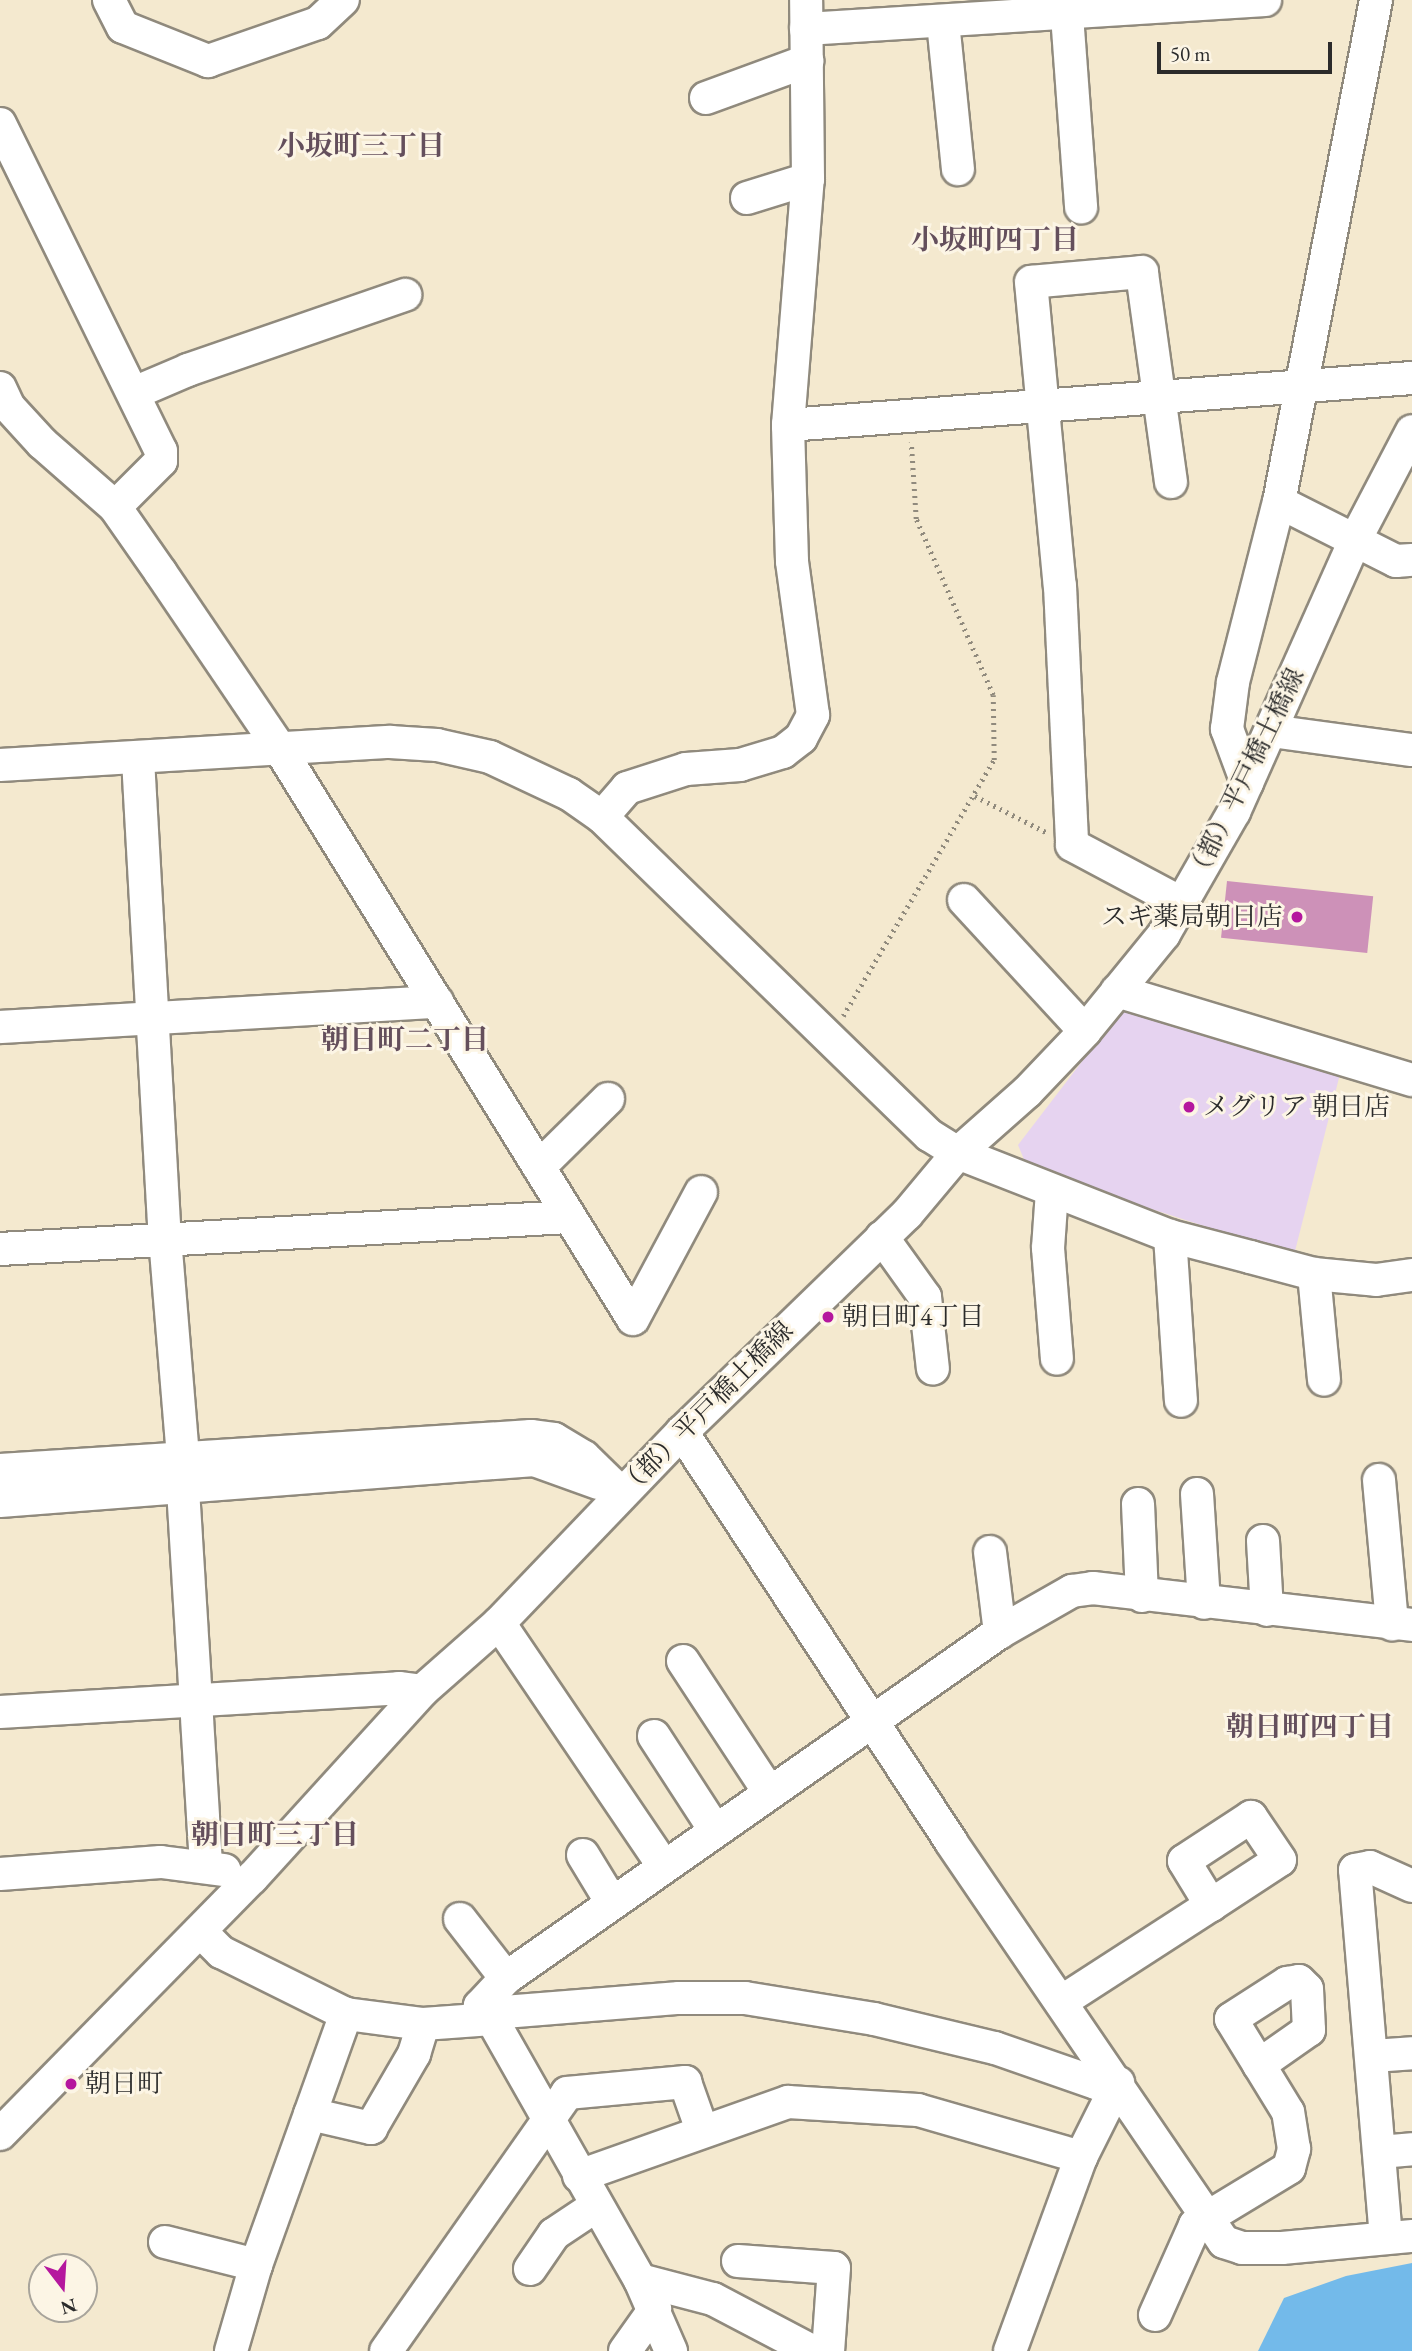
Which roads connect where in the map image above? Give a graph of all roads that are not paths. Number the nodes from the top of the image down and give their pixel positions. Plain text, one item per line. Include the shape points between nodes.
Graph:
1 (109, 0) edge
2 (343, 0) edge
3 (1265, 0) edge
4 (1376, 0) edge
5 (1151, 4) edge
6 (806, 14) edge
7 (1067, 15) junction
8 (943, 22) junction
9 (807, 61) junction
10 (706, 98) dead end
11 (0, 124) edge
12 (958, 169) dead end
13 (808, 179) junction
14 (747, 198) dead end
15 (1081, 207) dead end
16 (405, 295) dead end
17 (1412, 379) edge
18 (0, 388) edge
19 (1298, 390) junction
20 (134, 393) junction
21 (1160, 396) junction
22 (1045, 408) junction
23 (789, 425) junction
24 (1412, 431) edge
25 (1171, 482) dead end
26 (1279, 502) junction
27 (115, 507) junction
28 (1354, 542) junction
29 (1412, 560) edge
30 (1271, 731) junction
31 (280, 749) junction
32 (1412, 750) edge
33 (138, 759) junction
34 (0, 765) edge
35 (1247, 783) junction
36 (602, 817) junction
37 (964, 900) dead end
38 (1183, 904) junction
39 (1117, 991) junction
40 (437, 1002) junction
41 (153, 1020) junction
42 (0, 1027) edge
43 (1085, 1031) junction
44 (1412, 1080) edge
45 (608, 1099) dead end
46 (958, 1153) junction
47 (539, 1167) junction
48 (1052, 1191) junction
49 (701, 1192) dead end
50 (569, 1217) junction
51 (1170, 1236) junction
52 (882, 1237) junction
53 (165, 1238) junction
54 (0, 1249) edge
55 (1314, 1275) junction
56 (1412, 1275) edge
57 (1057, 1359) dead end
58 (933, 1369) dead end
59 (1324, 1380) dead end
60 (1181, 1401) dead end
61 (682, 1432) junction
62 (183, 1457) junction
63 (0, 1470) edge
64 (1379, 1480) dead end
65 (183, 1489) junction
66 (621, 1493) junction
67 (1197, 1494) dead end
68 (0, 1501) edge
69 (1138, 1503) dead end
70 (1263, 1541) dead end
71 (990, 1552) dead end
72 (1142, 1596) junction
73 (1204, 1603) junction
74 (1267, 1610) junction
75 (499, 1623) junction
76 (1402, 1624) edge
77 (1000, 1632) junction
78 (683, 1661) dead end
79 (422, 1691) junction
80 (194, 1701) junction
81 (0, 1712) edge
82 (873, 1721) junction
83 (654, 1737) dead end
84 (769, 1792) junction
85 (715, 1830) junction
86 (583, 1855) dead end
87 (206, 1865) junction
88 (663, 1865) junction
89 (0, 1874) edge
90 (252, 1878) junction
91 (1412, 1886) edge
92 (611, 1901) junction
93 (1211, 1905) dead end
94 (460, 1919) dead end
95 (200, 1931) junction
96 (506, 1978) junction
97 (1061, 2002) junction
98 (346, 2014) junction
99 (492, 2019) junction
100 (423, 2024) junction
101 (1412, 2053) edge
102 (1373, 2056) junction
103 (1259, 2065) dead end
104 (1118, 2084) junction
105 (310, 2114) junction
106 (547, 2116) junction
107 (702, 2130) junction
108 (0, 2134) edge
109 (1412, 2149) edge
110 (1380, 2151) junction
111 (1081, 2157) junction
112 (579, 2176) junction
113 (596, 2206) junction
114 (1209, 2218) junction
115 (1399, 2237) edge
116 (165, 2242) dead end
117 (738, 2262) dead end
118 (256, 2265) junction
119 (530, 2269) dead end
120 (639, 2280) junction
121 (655, 2309) junction
122 (1155, 2315) dead end
123 (238, 2347) edge
124 (386, 2351) edge
125 (625, 2351) edge
126 (671, 2351) edge
127 (812, 2351) edge
128 (828, 2351) edge
129 (1010, 2351) edge

1 - 2 street via 123,27 208,61 318,23
3 - 5 street
4 - 19 street
5 - 7 street
6 - 8 street
6 - 9 street
7 - 8 street
7 - 15 street
8 - 12 street
9 - 10 street
9 - 13 street
11 - 20 street
13 - 14 street
13 - 23 street
16 - 20 street
17 - 19 street
18 - 27 street via 9,407 41,443
19 - 21 street
19 - 26 street
20 - 27 street via 161,461
21 - 22 street
21 - 22 street via 1142,272 1031,282
21 - 25 street
22 - 23 street
22 - 38 street via 1060,586 1072,845
23 - 36 street via 792,561 813,715 801,737 783,752 740,765 686,769 627,788
24 - 28 street, （都）平戸橋土橋線
26 - 28 street
26 - 35 street via 1249,607 1227,729
27 - 31 street
28 - 29 street via 1396,561
28 - 30 street, （都）平戸橋土橋線
30 - 32 street
30 - 35 street, （都）平戸橋土橋線
31 - 33 street
31 - 36 street via 390,742 465,750 538,778
31 - 40 street
33 - 34 street
33 - 41 street
35 - 38 street, （都）平戸橋土橋線
36 - 46 street via 929,1135
37 - 43 street
38 - 39 street, （都）平戸橋土橋線
39 - 43 street, （都）平戸橋土橋線
39 - 44 street
40 - 41 street
40 - 47 street
41 - 42 street
41 - 53 street
43 - 46 street, （都）平戸橋土橋線 via 1027,1092
45 - 47 street
46 - 48 street
46 - 52 street, （都）平戸橋土橋線
47 - 50 street
48 - 51 street
48 - 57 street via 1048,1248
49 - 50 street via 633,1319
50 - 53 street
51 - 55 street
51 - 60 street
52 - 58 street via 925,1297
52 - 61 street, （都）平戸橋土橋線
53 - 54 street
53 - 62 street
55 - 56 street via 1376,1280
55 - 59 street
61 - 66 street, （都）平戸橋土橋線
61 - 82 street
62 - 63 street
62 - 66 street via 531,1436 554,1439 584,1457
64 - 76 street
65 - 66 street via 534,1460
65 - 68 street
65 - 80 street
66 - 75 street, （都）平戸橋土橋線
67 - 73 street
69 - 72 street
70 - 74 street
71 - 77 street
72 - 73 street
72 - 77 street via 1093,1588 1072,1591
73 - 74 street
74 - 76 street
75 - 79 street, （都）平戸橋土橋線
75 - 88 street
77 - 82 street
78 - 84 street
79 - 80 street via 399,1688
79 - 90 street, （都）平戸橋土橋線
80 - 81 street
80 - 87 street
82 - 84 street
82 - 97 street
83 - 85 street
84 - 85 street
85 - 88 street
86 - 92 street
87 - 89 street via 162,1862
87 - 90 street
88 - 92 street
90 - 95 street, （都）平戸橋土橋線
91 - 102 street via 1370,1867 1355,1870
92 - 96 street
93 - 97 street
94 - 96 street
95 - 98 street via 221,1951
95 - 108 street, （都）平戸橋土橋線
96 - 99 street via 480,2006
97 - 104 street
98 - 100 street
98 - 105 street
99 - 100 street
99 - 104 street via 518,2011 679,1998 745,1998 873,2019 995,2048 1096,2083
99 - 106 street
100 - 105 street via 414,2054 371,2128
101 - 102 street
102 - 110 street
103 - 114 street via 1288,2112 1294,2149 1289,2168
104 - 111 street
104 - 114 street
105 - 118 street
106 - 107 street via 567,2093 685,2082
106 - 112 street
106 - 124 street
107 - 111 street via 788,2102 918,2110
107 - 112 street
109 - 110 street
110 - 115 street
111 - 129 street
112 - 113 street
113 - 119 street via 554,2234
113 - 120 street
114 - 115 street via 1224,2242 1242,2248
114 - 122 street via 1195,2225
116 - 118 street
117 - 128 street via 834,2268
118 - 123 street
120 - 121 street
120 - 127 street via 713,2299
121 - 125 street
121 - 126 street

